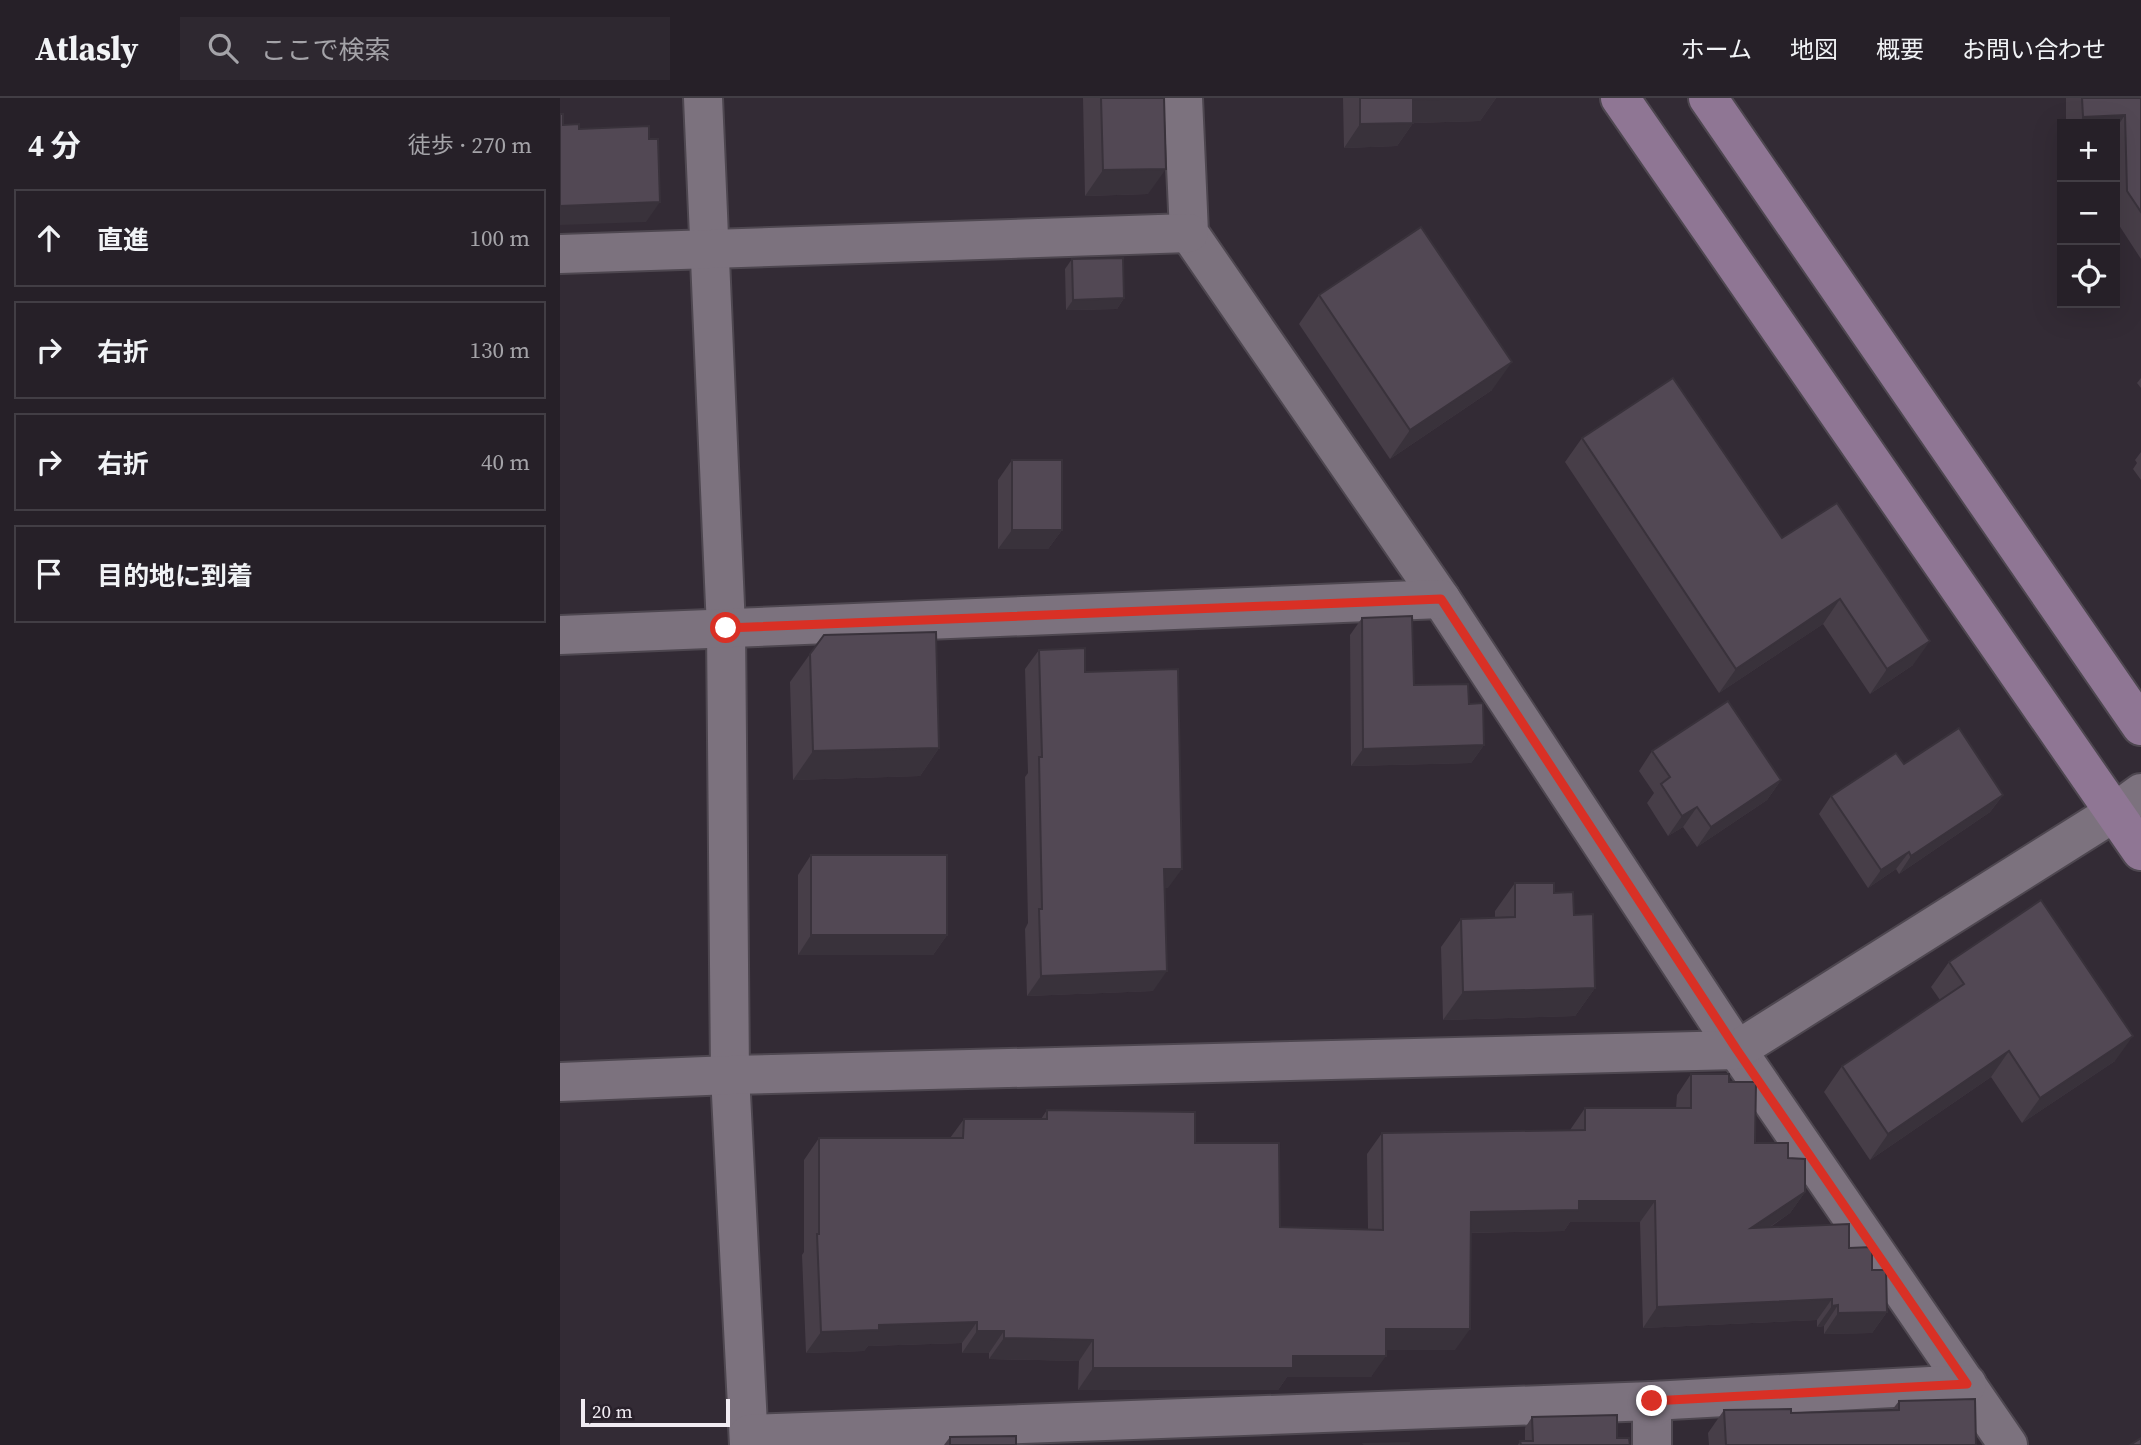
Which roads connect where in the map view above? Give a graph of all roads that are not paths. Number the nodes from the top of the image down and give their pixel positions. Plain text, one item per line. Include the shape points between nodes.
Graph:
1 (703, 98) edge
2 (1183, 98) edge
3 (1620, 98) edge
4 (1708, 98) edge
5 (1189, 233) junction
6 (709, 248) junction
7 (560, 254) edge
8 (1441, 599) junction
9 (726, 628) junction
10 (560, 635) edge
11 (2141, 726) edge
12 (2128, 802) edge
13 (2141, 851) edge
14 (1737, 1050) junction
15 (730, 1075) junction
16 (560, 1082) edge
17 (1967, 1384) junction
18 (1652, 1401) junction
19 (749, 1440) edge
20 (1652, 1445) edge
21 (2008, 1445) edge

1 - 6 street
2 - 5 street
3 - 12 street
4 - 11 street
5 - 6 street
5 - 8 street
6 - 7 street
6 - 9 street
8 - 9 street
8 - 14 street
9 - 10 street
9 - 15 street
12 - 13 street
12 - 14 street
14 - 15 street
14 - 17 street
15 - 16 street
15 - 19 street
17 - 18 street
17 - 21 street
18 - 19 street
18 - 20 street

